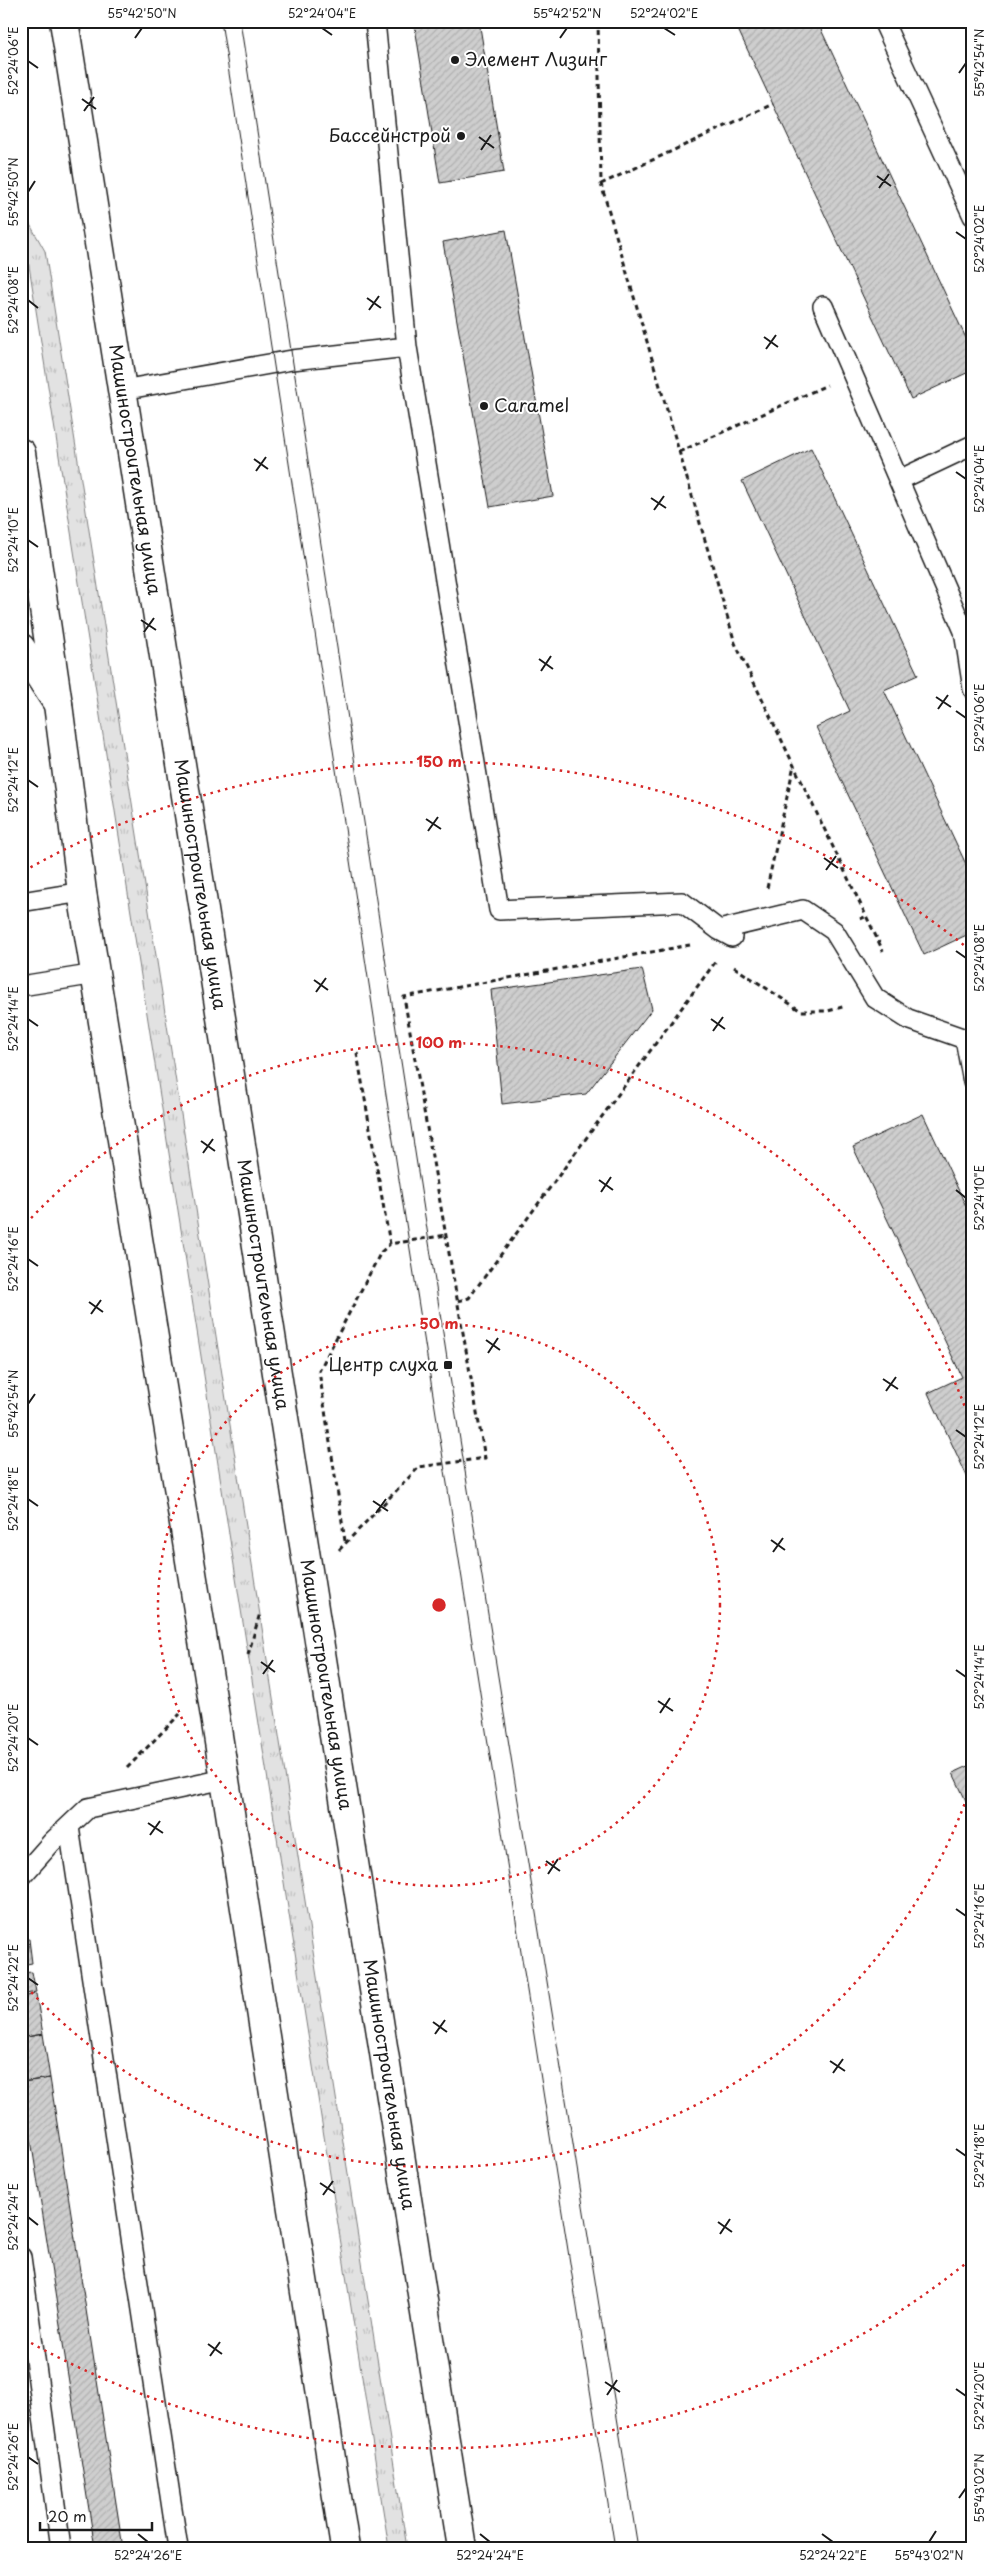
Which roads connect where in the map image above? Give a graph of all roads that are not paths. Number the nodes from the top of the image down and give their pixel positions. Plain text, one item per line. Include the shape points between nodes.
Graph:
1 (374, 21) edge
2 (883, 21) edge
3 (62, 26) edge
4 (973, 216) edge
5 (824, 306) dead end
6 (407, 347) junction
7 (122, 390) junction
8 (973, 445) edge
9 (21, 453) edge
10 (899, 480) junction
11 (21, 648) edge
12 (973, 689) edge
13 (58, 704) junction
14 (82, 892) junction
15 (21, 902) edge
16 (96, 974) junction
17 (21, 986) edge
18 (969, 1036) edge
19 (973, 1082) edge
20 (225, 1779) junction
21 (69, 1827) junction
22 (21, 1877) edge
23 (21, 2257) edge
24 (61, 2548) edge
25 (178, 2548) edge
26 (345, 2548) edge
27 (462, 2548) edge

1 - 6 lane
2 - 4 lane
3 - 7 main road, Машиностроительная улица
5 - 10 lane
6 - 7 lane via 292,360
6 - 18 lane via 499,910 682,902 725,933 760,920 803,910 834,931 875,998 908,1019
7 - 27 main road, Машиностроительная улица
8 - 10 lane
9 - 13 main road
10 - 12 lane via 964,631
11 - 13 main road
13 - 14 main road
14 - 15 lane
14 - 16 main road
16 - 17 lane
16 - 20 main road
18 - 19 lane
20 - 21 lane via 88,1808
20 - 26 main road
21 - 22 lane
21 - 25 lane
23 - 24 lane

